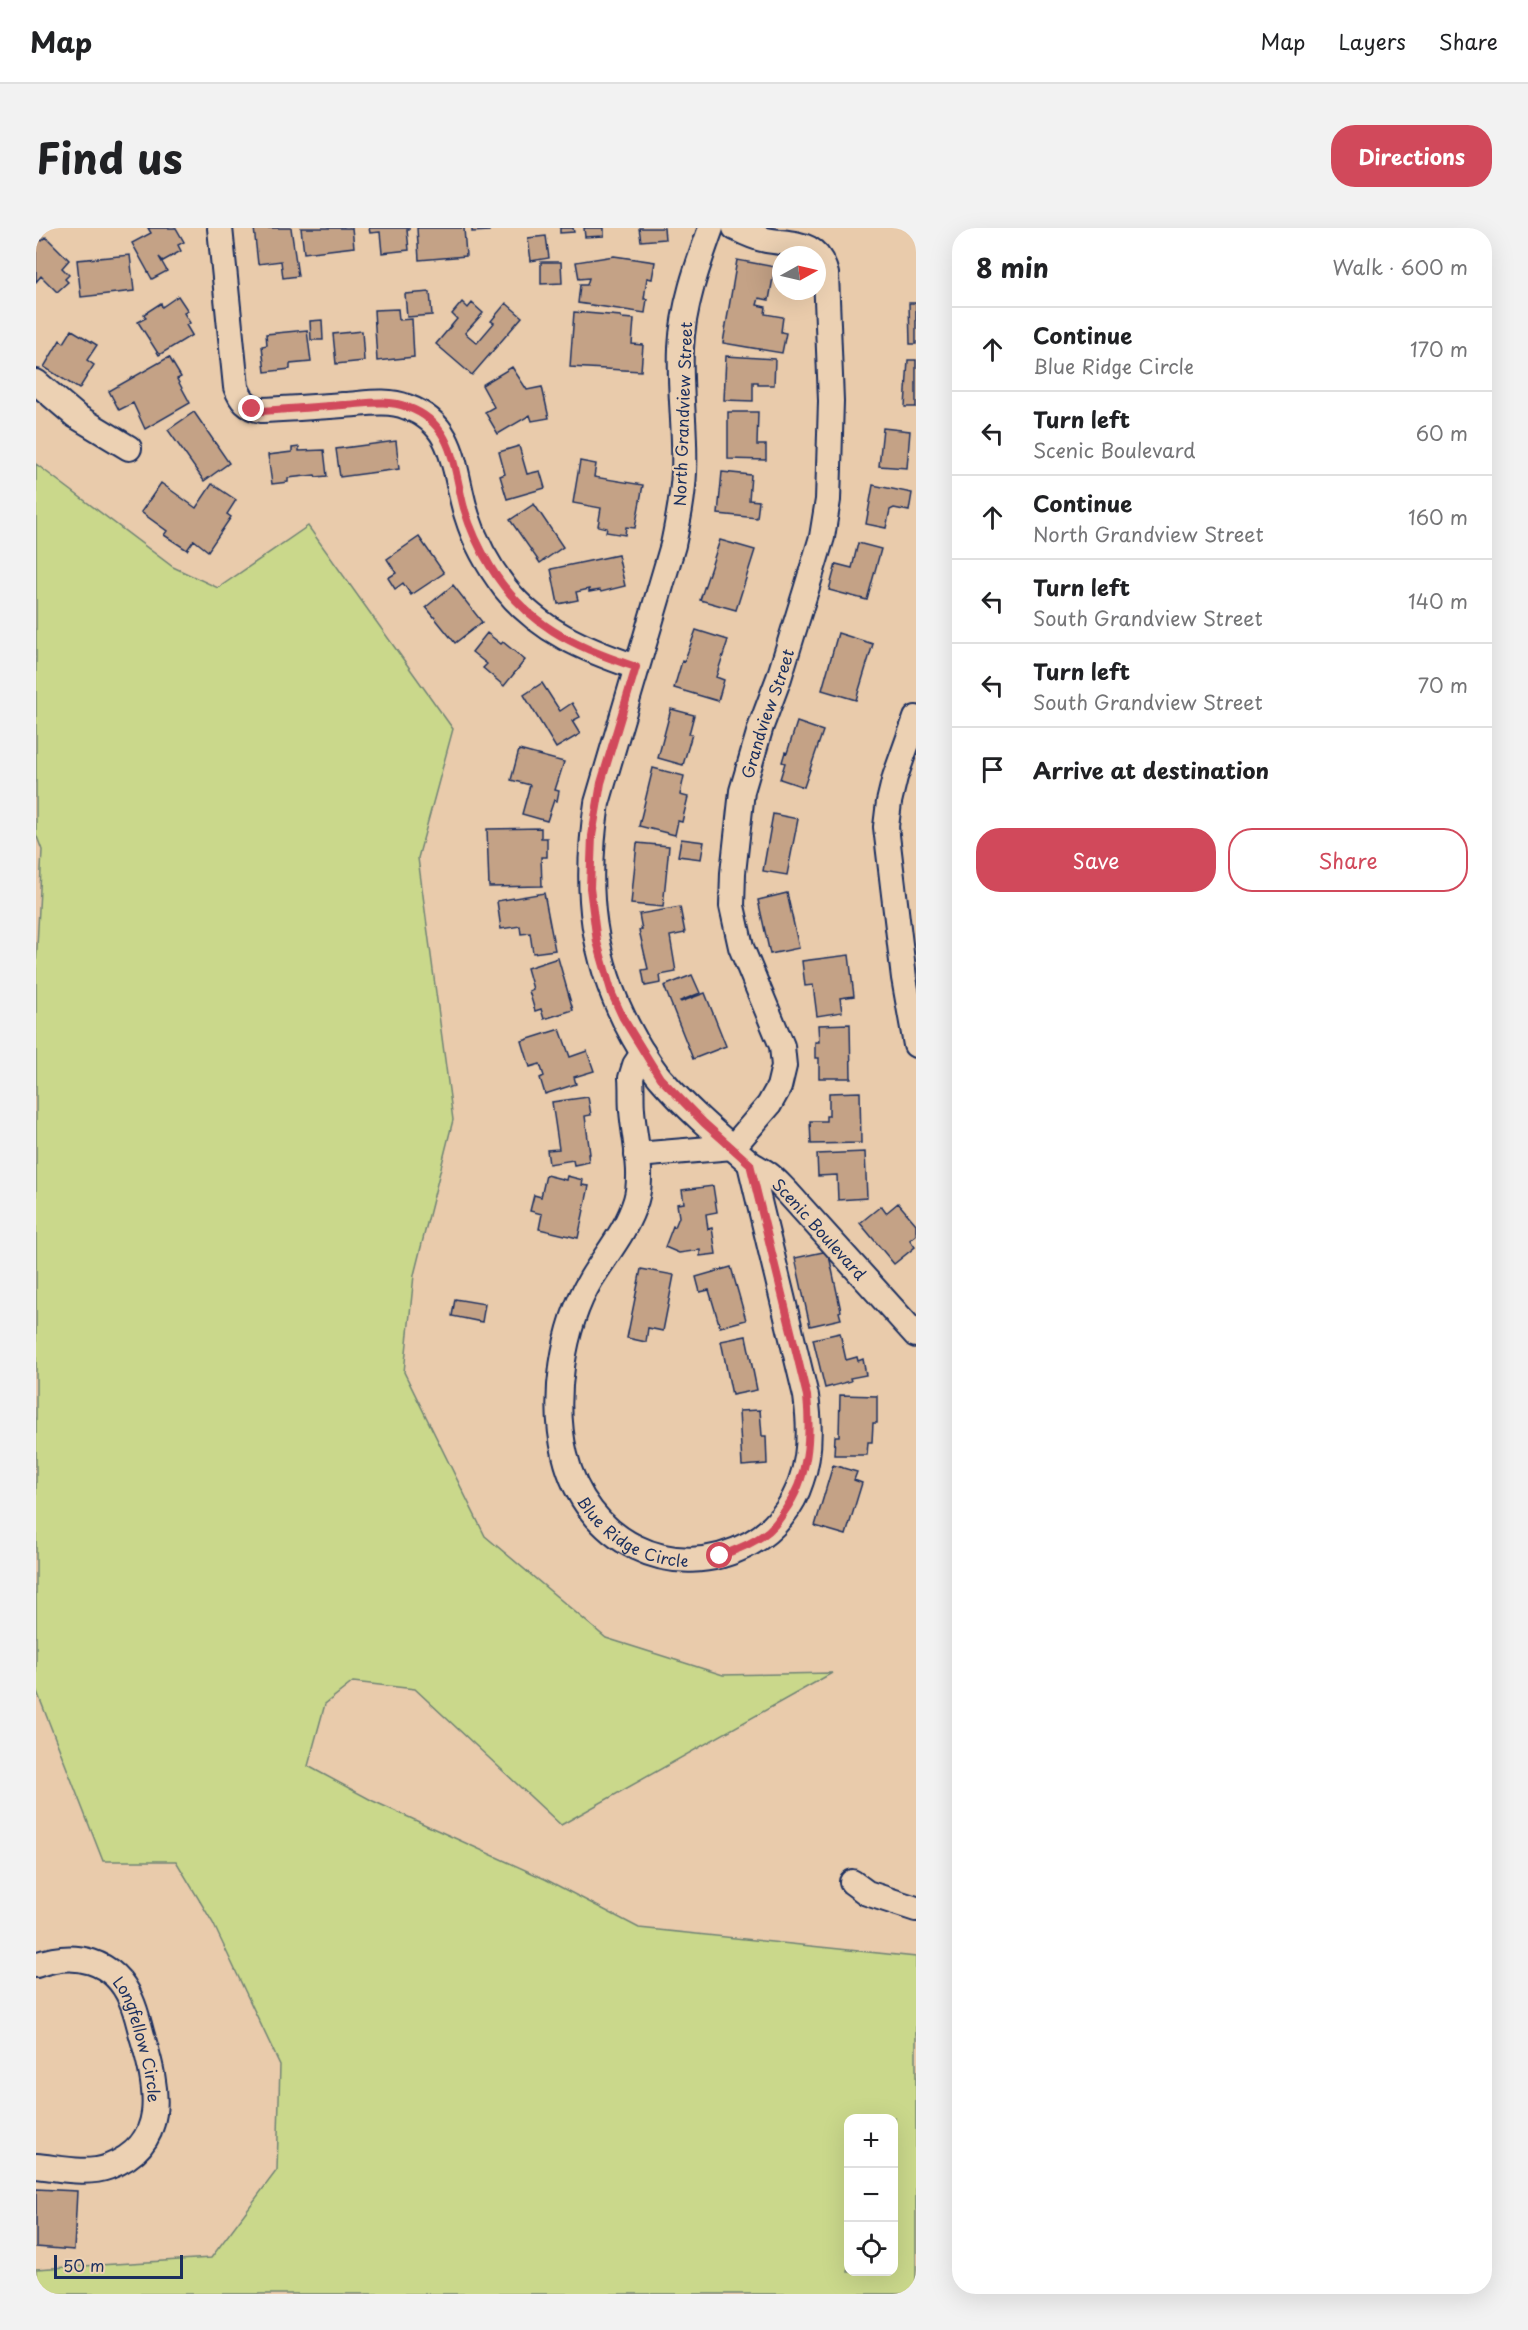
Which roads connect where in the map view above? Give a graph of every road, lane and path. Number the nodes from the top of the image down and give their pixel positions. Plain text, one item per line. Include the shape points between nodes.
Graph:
1 (220, 228) edge
2 (711, 228) edge
3 (735, 228) edge
4 (36, 382) edge
5 (129, 448) dead end
6 (636, 667) junction
7 (916, 718) edge
8 (916, 1045) edge
9 (643, 1053) junction
10 (733, 1147) junction
11 (637, 1155) junction
12 (750, 1164) junction
13 (916, 1335) edge
14 (852, 1882) dead end
15 (916, 1909) edge
16 (36, 1965) edge
17 (36, 2166) edge

1 - 6 street via 236,387 245,404 262,411 383,402 421,413 451,448 477,544 506,589 524,609 568,641
2 - 6 street, North Grandview Street via 694,276 681,346 681,509
3 - 10 street, Grandview Street via 757,238 809,248 823,263 831,401 828,500 822,537 742,790 733,873 732,906 741,947 782,1046 784,1066 769,1105
4 - 5 street via 76,416
6 - 9 street, North Grandview Street via 597,803 590,888 597,942 612,994
7 - 8 street via 895,777 886,827
9 - 10 street, Scenic Boulevard via 676,1095
9 - 11 street via 631,1078
10 - 11 street
10 - 12 street, Scenic Boulevard
11 - 12 street, Blue Ridge Circle via 636,1200 623,1230 583,1294 572,1327 562,1378 561,1430 572,1478 594,1515 630,1545 676,1560 720,1556 764,1535 794,1499 806,1465 807,1396
12 - 13 street, Scenic Boulevard via 768,1173 788,1193
14 - 15 street via 867,1893
16 - 17 street, Longfellow Circle via 52,1959 76,1958 99,1965 119,1980 139,2023 157,2104 146,2139 122,2161 89,2171

